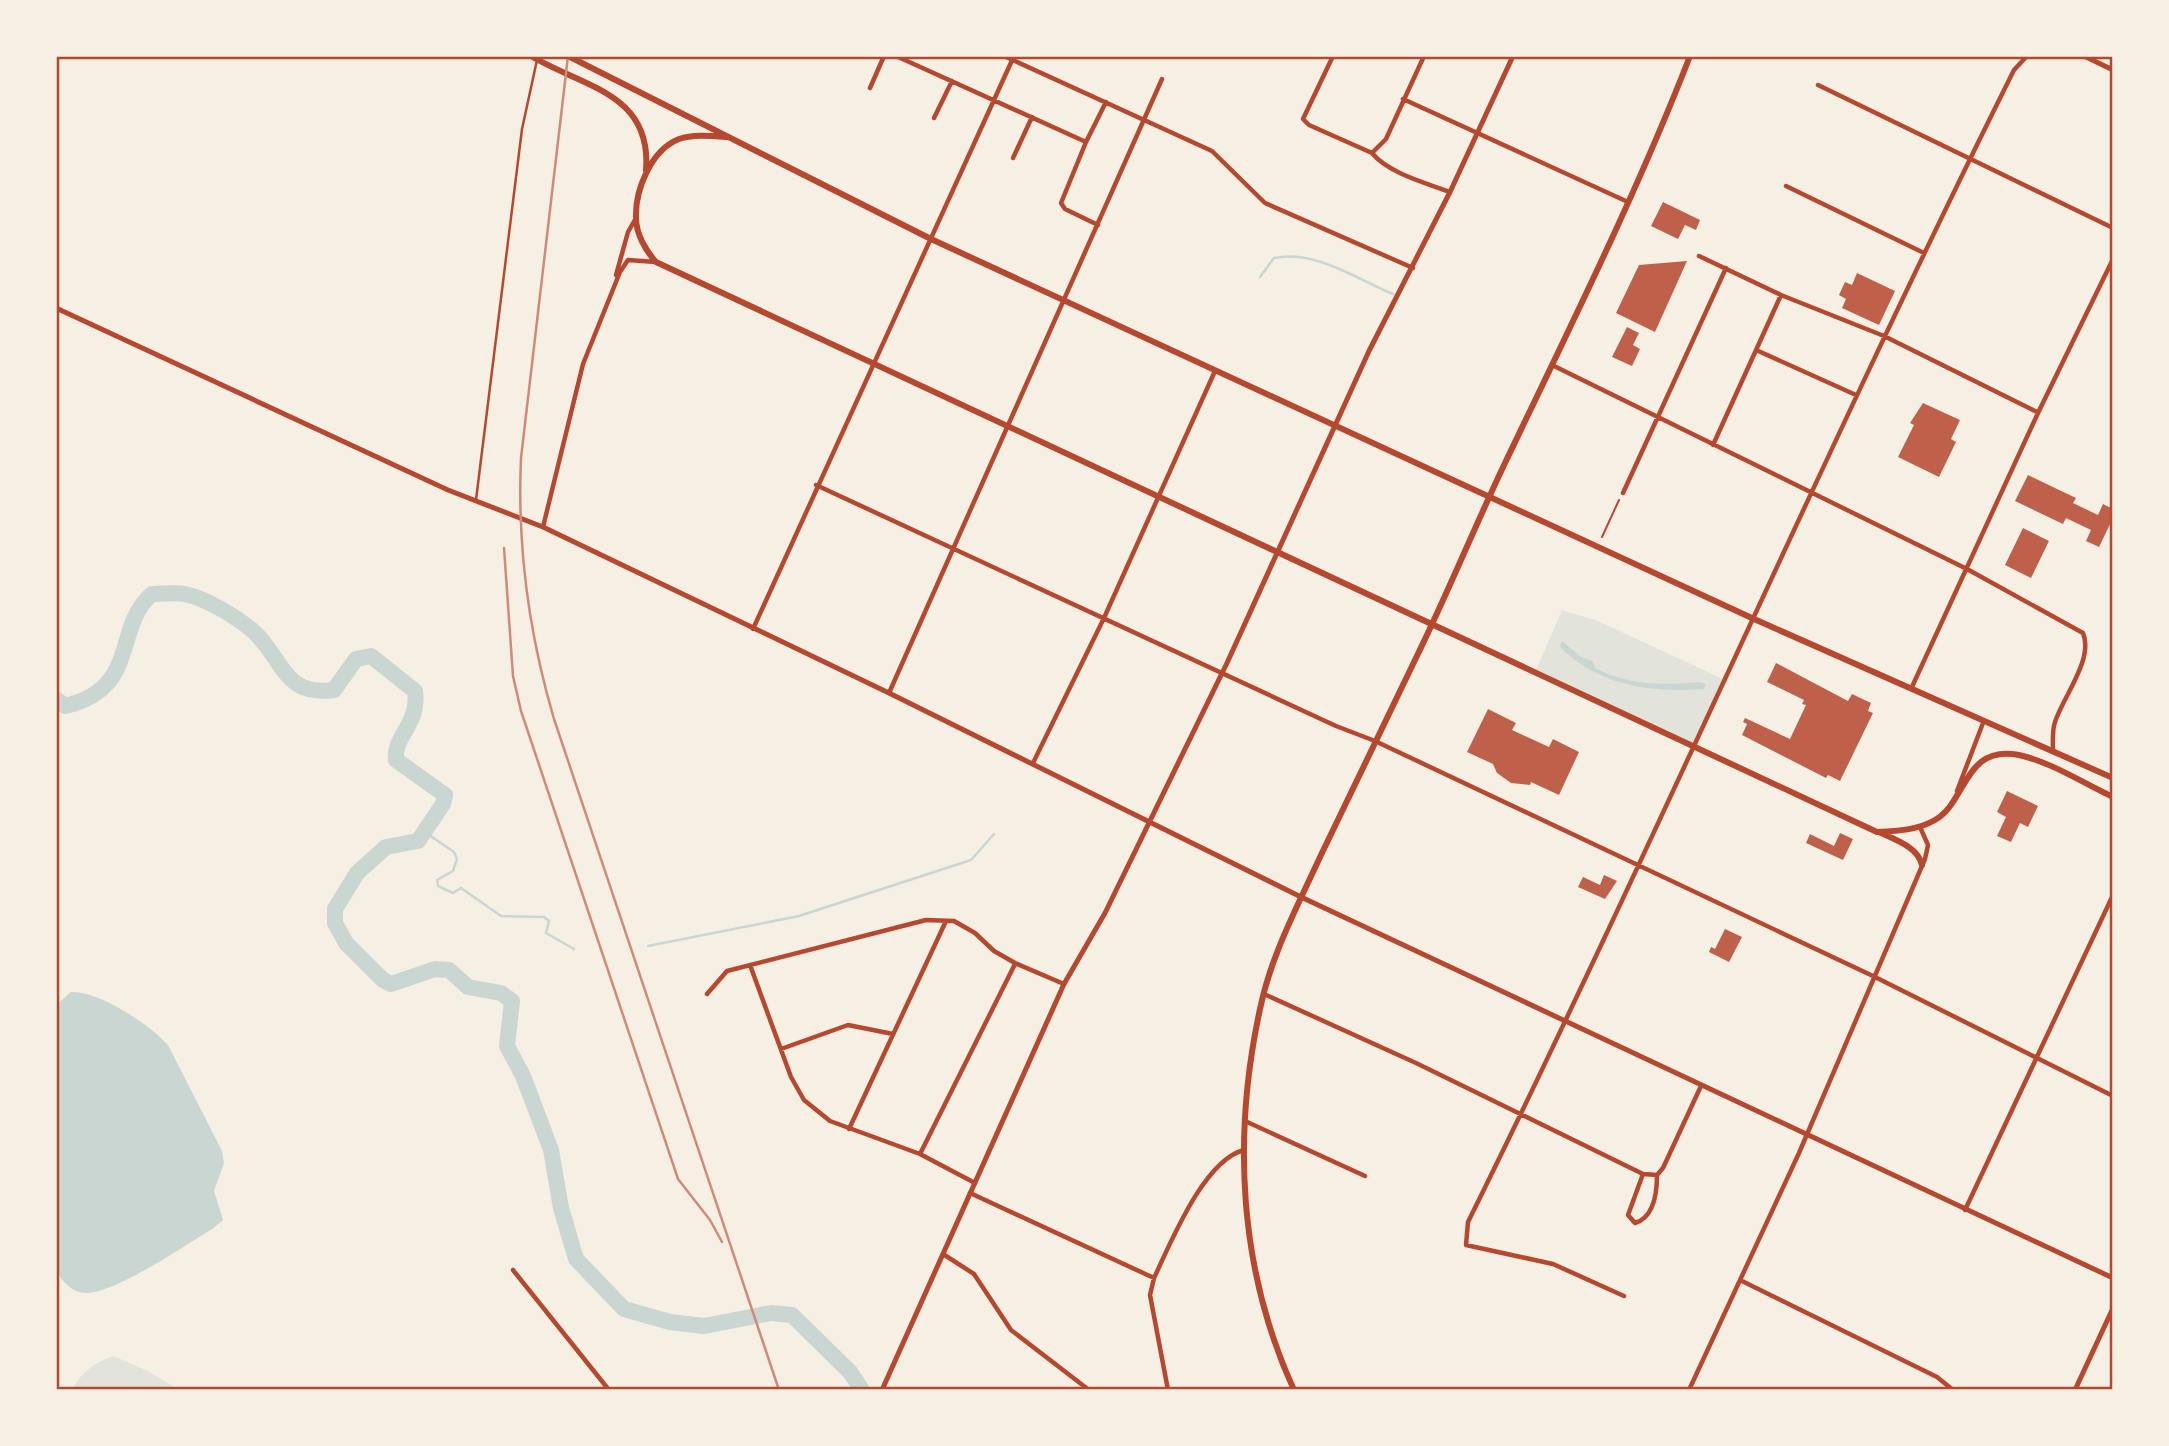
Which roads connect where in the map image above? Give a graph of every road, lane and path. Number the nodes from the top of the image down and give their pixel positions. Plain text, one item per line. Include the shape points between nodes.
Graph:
1 (568, 56) edge
2 (884, 56) edge
3 (896, 56) edge
4 (1004, 56) edge
5 (1333, 56) edge
6 (1423, 56) edge
7 (1513, 56) edge
8 (1690, 56) edge
9 (2026, 56) edge
10 (2084, 56) edge
11 (535, 57) edge
12 (1013, 58) edge
13 (2113, 70) edge
14 (1162, 79) dead end
15 (952, 81) junction
16 (1818, 85) dead end
17 (870, 88) dead end
18 (1403, 99) junction
19 (994, 100) junction
20 (1106, 102) junction
21 (1031, 117) junction
22 (934, 118) dead end
23 (1144, 120) junction
24 (1479, 132) junction
25 (728, 137) junction
26 (1086, 142) junction
27 (1372, 153) junction
28 (1013, 158) dead end
29 (1970, 158) junction
30 (646, 172) junction
31 (1786, 186) dead end
32 (1450, 192) junction
33 (1628, 202) junction
34 (636, 218) junction
35 (1098, 225) junction
36 (2113, 228) edge
37 (931, 239) junction
38 (1924, 253) junction
39 (1699, 256) dead end
40 (2113, 259) edge
41 (656, 262) junction
42 (1413, 268) junction
43 (1726, 268) junction
44 (615, 283) junction
45 (1781, 295) junction
46 (1066, 300) junction
47 (56, 308) edge
48 (1884, 336) junction
49 (1756, 350) junction
50 (872, 362) junction
51 (1552, 365) junction
52 (1215, 371) junction
53 (1856, 396) junction
54 (2038, 412) junction
55 (1657, 418) junction
56 (1008, 425) junction
57 (1335, 426) junction
58 (1713, 445) junction
59 (816, 485) junction
60 (1623, 493) joint
61 (1811, 494) junction
62 (1160, 495) junction
63 (1489, 498) junction
64 (477, 500) junction
65 (543, 527) junction
66 (1602, 537) dead end
67 (953, 548) junction
68 (1278, 551) junction
69 (1967, 569) junction
70 (1104, 618) junction
71 (1754, 619) junction
72 (1434, 622) junction
73 (753, 629) junction
74 (1221, 672) junction
75 (1911, 690) junction
76 (889, 693) junction
77 (1983, 723) junction
78 (1375, 741) junction
79 (1695, 744) junction
80 (2053, 750) junction
81 (1033, 763) junction
82 (2113, 778) edge
83 (1956, 795) junction
84 (2113, 797) edge
85 (1149, 820) junction
86 (1920, 827) junction
87 (1877, 832) junction
88 (1922, 865) junction
89 (1636, 866) junction
90 (2113, 895) edge
91 (1301, 897) junction
92 (946, 920) junction
93 (1015, 963) junction
94 (750, 965) junction
95 (1873, 976) junction
96 (1064, 984) junction
97 (1263, 993) junction
98 (707, 994) dead end
99 (1566, 1022) junction
100 (893, 1034) junction
101 (781, 1048) junction
102 (2036, 1059) junction
103 (1701, 1086) junction
104 (2113, 1096) edge
105 (1521, 1115) junction
106 (1245, 1121) junction
107 (849, 1129) junction
108 (1805, 1135) junction
109 (1244, 1150) junction
110 (920, 1154) junction
111 (1643, 1174) junction
112 (1657, 1175) junction
113 (1365, 1176) dead end
114 (975, 1182) junction
115 (970, 1193) junction
116 (1965, 1210) junction
117 (943, 1254) junction
118 (513, 1270) dead end
119 (1154, 1278) junction
120 (2113, 1278) edge
121 (1742, 1281) junction
122 (1624, 1296) dead end
123 (2113, 1308) edge
124 (609, 1390) edge
125 (882, 1390) edge
126 (1089, 1390) edge
127 (1168, 1390) edge
128 (1294, 1390) edge
129 (1689, 1390) edge
130 (1953, 1390) edge
131 (2075, 1390) edge

1 - 25 main road
2 - 17 street
3 - 15 street
4 - 12 street
5 - 27 street via 1303,119
6 - 18 street
7 - 24 street
8 - 33 main road
9 - 29 street via 2014,70
10 - 13 street
11 - 30 main road via 614,96 630,112 648,148
11 - 64 lane via 522,129
12 - 19 street
12 - 20 street
14 - 23 street
15 - 19 street
15 - 22 street
16 - 29 street
18 - 24 street
18 - 27 street via 1386,139
19 - 21 street
19 - 37 street
20 - 23 street
20 - 26 street
21 - 26 street
21 - 28 street
23 - 35 street
23 - 42 street via 1212,151 1265,203
24 - 32 street
24 - 33 street
25 - 30 main road via 677,140 659,153
25 - 37 main road
26 - 35 street via 1061,203
27 - 32 street via 1396,169
29 - 36 street
29 - 38 street
30 - 34 main road
31 - 38 street
32 - 42 street
33 - 51 main road
34 - 41 main road via 647,252
34 - 44 street
35 - 46 street
37 - 46 main road
37 - 50 street
38 - 48 street
39 - 43 street
40 - 54 street
41 - 44 street via 628,260
41 - 50 main road
42 - 57 street
43 - 45 street
43 - 55 street
44 - 65 street via 583,364
45 - 48 street
45 - 49 street
46 - 52 main road
46 - 56 street
47 - 64 street
48 - 53 street
48 - 54 street
49 - 53 street
49 - 58 street
50 - 56 main road
50 - 59 street
51 - 55 street
51 - 63 main road
52 - 57 main road
52 - 62 street
53 - 61 street
54 - 69 street
55 - 58 street
55 - 60 street
56 - 62 main road
56 - 67 street
57 - 63 main road
57 - 68 street
58 - 61 street
59 - 67 street
59 - 73 street
60 - 66 path
61 - 69 street
61 - 71 street
62 - 68 main road
62 - 70 street
63 - 71 main road
63 - 72 main road
64 - 65 street
65 - 73 street
67 - 70 street
67 - 76 street
68 - 72 main road
68 - 74 street
69 - 75 street
69 - 80 street via 2083,633 2087,642 2083,658 2053,725
70 - 74 street
70 - 81 street
71 - 75 main road
71 - 79 street
72 - 78 main road
72 - 79 main road
73 - 76 street
74 - 78 street
74 - 85 street
75 - 77 main road
76 - 81 street
77 - 80 main road
77 - 83 street
78 - 89 street
78 - 91 main road
79 - 87 main road
79 - 89 street
80 - 82 main road
81 - 85 street
83 - 84 main road via 1972,771 1992,756 2018,755
83 - 86 main road via 1938,819
85 - 91 street
85 - 96 street via 1105,913
86 - 87 main road
86 - 88 street via 1928,845
87 - 88 main road via 1912,850
88 - 95 street
89 - 95 street
89 - 99 street
90 - 102 street
91 - 97 main road
91 - 99 street
92 - 93 street via 975,933
92 - 94 street via 926,920
92 - 100 street
93 - 96 street
93 - 110 street
94 - 98 street via 727,971
94 - 101 street
95 - 102 street
95 - 108 street
96 - 114 street
97 - 105 street
97 - 106 main road
99 - 103 street
99 - 105 street
100 - 101 street via 848,1025
100 - 107 street
101 - 107 street via 804,1100 830,1121
102 - 104 street
102 - 116 street
103 - 108 street
103 - 112 street
105 - 111 street
105 - 122 street via 1468,1222 1466,1245 1553,1264
106 - 109 main road
106 - 113 street
107 - 110 street
108 - 116 street
108 - 121 street
109 - 119 street via 1233,1153 1212,1172
109 - 128 main road via 1251,1260 1277,1354
110 - 114 street
111 - 112 street
111 - 112 street via 1628,1215 1635,1223 1655,1201
114 - 115 street
115 - 117 street
115 - 119 street
116 - 120 street
117 - 125 street
117 - 126 street via 974,1274 1011,1330
118 - 124 street
119 - 127 street via 1150,1294
121 - 129 street
121 - 130 street via 1937,1377
123 - 131 street

